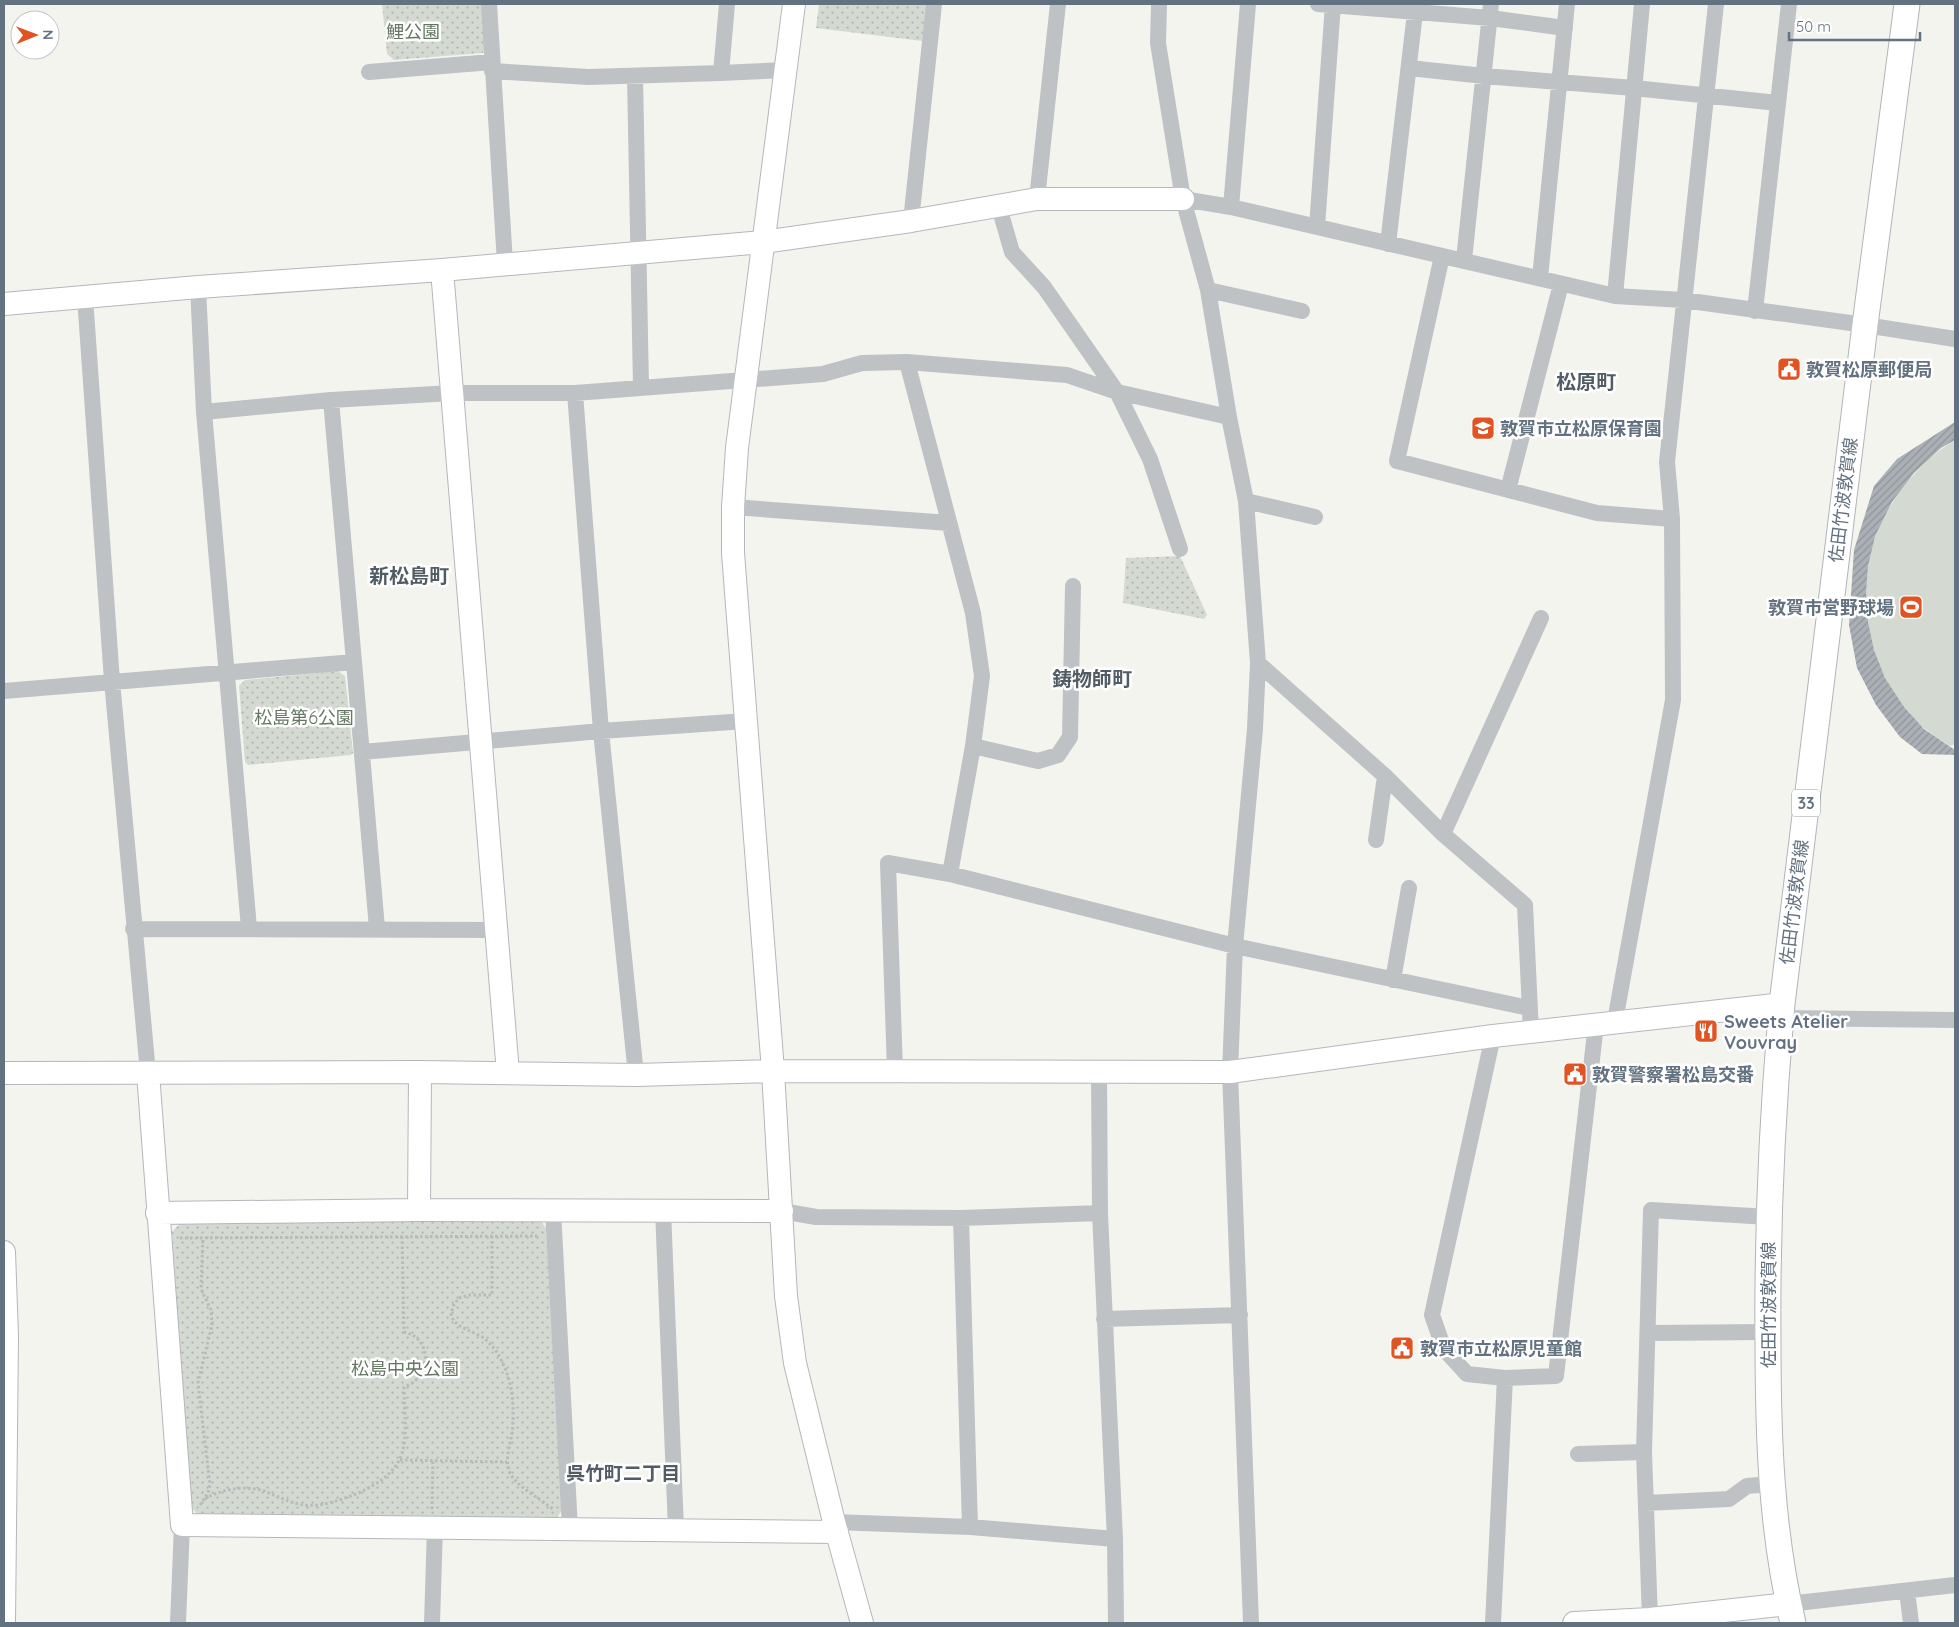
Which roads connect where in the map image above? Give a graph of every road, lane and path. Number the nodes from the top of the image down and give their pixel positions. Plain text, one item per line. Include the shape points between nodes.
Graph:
1 (489, 4) edge
2 (727, 4) edge
3 (794, 4) edge
4 (934, 4) edge
5 (1058, 4) edge
6 (1159, 4) edge
7 (1248, 4) edge
8 (1328, 4) edge
9 (1567, 4) edge
10 (1642, 4) edge
11 (1716, 4) edge
12 (1789, 4) edge
13 (1906, 4) edge
14 (1416, 8) edge
15 (1491, 11) edge
16 (1565, 28) junction
17 (492, 66) junction
18 (1409, 68) junction
19 (785, 70) junction
20 (369, 72) dead end
21 (721, 73) junction
22 (635, 76) junction
23 (1484, 76) junction
24 (1560, 82) junction
25 (1634, 88) junction
26 (1706, 96) junction
27 (1778, 103) junction
28 (1037, 199) junction
29 (1183, 199) junction
30 (1231, 206) junction
31 (999, 207) junction
32 (911, 221) junction
33 (1317, 227) junction
34 (764, 242) junction
35 (1388, 244) junction
36 (639, 252) junction
37 (1442, 256) junction
38 (1464, 260) junction
39 (505, 263) junction
40 (442, 270) junction
41 (1540, 278) junction
42 (1561, 284) junction
43 (198, 287) junction
44 (1208, 290) junction
45 (1615, 296) junction
46 (85, 297) junction
47 (1683, 300) junction
48 (4, 304) edge
49 (1302, 311) dead end
50 (1755, 311) junction
51 (1865, 324) junction
52 (1955, 339) edge
53 (907, 362) junction
54 (746, 380) junction
55 (641, 387) junction
56 (452, 392) junction
57 (1117, 392) junction
58 (575, 393) junction
59 (331, 400) junction
60 (204, 412) junction
61 (1229, 417) junction
62 (1508, 490) junction
63 (1246, 501) junction
64 (733, 507) junction
65 (1315, 518) dead end
66 (1672, 519) junction
67 (949, 523) junction
68 (1180, 549) dead end
69 (1073, 586) dead end
70 (1542, 618) dead end
71 (354, 662) junction
72 (1258, 663) junction
73 (228, 672) junction
74 (112, 681) junction
75 (4, 691) edge
76 (746, 721) junction
77 (601, 731) junction
78 (480, 743) junction
79 (973, 746) junction
80 (362, 752) junction
81 (1385, 776) junction
82 (1443, 834) junction
83 (1376, 840) dead end
84 (950, 874) junction
85 (1409, 888) dead end
86 (249, 928) junction
87 (377, 928) junction
88 (133, 929) junction
89 (498, 930) junction
90 (1235, 946) junction
91 (1394, 980) junction
92 (1529, 1008) junction
93 (1781, 1011) junction
94 (1955, 1020) edge
95 (1606, 1022) junction
96 (1531, 1032) junction
97 (1493, 1036) junction
98 (773, 1071) junction
99 (895, 1071) junction
100 (1099, 1071) junction
101 (420, 1072) junction
102 (1230, 1072) junction
103 (4, 1073) edge
104 (148, 1073) junction
105 (508, 1073) junction
106 (636, 1075) junction
107 (419, 1210) junction
108 (552, 1210) junction
109 (662, 1210) junction
110 (782, 1211) junction
111 (157, 1213) junction
112 (1100, 1214) junction
113 (1769, 1217) junction
114 (961, 1218) junction
115 (402, 1236) junction
116 (492, 1236) junction
117 (547, 1236) dead end
118 (173, 1238) dead end
119 (203, 1238) junction
120 (4, 1252) edge
121 (1240, 1315) junction
122 (1104, 1319) junction
123 (1768, 1332) junction
124 (1648, 1333) junction
125 (1505, 1378) junction
126 (1644, 1452) junction
127 (1578, 1454) dead end
128 (400, 1460) junction
129 (433, 1460) junction
130 (507, 1462) junction
131 (1771, 1484) junction
132 (204, 1499) junction
133 (1646, 1503) junction
134 (188, 1518) junction
135 (434, 1522) junction
136 (565, 1522) junction
137 (836, 1527) junction
138 (970, 1527) junction
139 (676, 1529) junction
140 (1115, 1539) junction
141 (1955, 1585) edge
142 (1907, 1591) junction
143 (1790, 1614) edge
144 (1650, 1619) junction
145 (4, 1623) edge
146 (178, 1623) edge
147 (432, 1623) edge
148 (862, 1623) edge
149 (1116, 1623) edge
150 (1251, 1623) edge
151 (1492, 1623) edge
152 (1574, 1623) edge
153 (1911, 1623) edge

1 - 17 street
2 - 21 street
3 - 19 street
4 - 32 street
5 - 28 street
6 - 29 street via 1158,42
7 - 30 street
8 - 14 street
8 - 33 street
9 - 16 street
10 - 25 street
11 - 26 street
12 - 27 street
13 - 51 main road, 佐田竹波敦賀線 / 33
14 - 15 street
14 - 18 street
15 - 16 street
15 - 23 street
16 - 24 street
17 - 20 street
17 - 22 street via 588,77
17 - 39 street
18 - 23 street
18 - 35 street
19 - 21 street
19 - 34 street
21 - 22 street
22 - 36 street
23 - 24 street
23 - 38 street
24 - 25 street
24 - 41 street
25 - 26 street
25 - 45 street
26 - 27 street
26 - 47 street
27 - 50 street
28 - 29 street
28 - 31 street
29 - 30 street
29 - 44 street
30 - 33 street
31 - 32 street
31 - 57 street via 1012,252 1044,287
32 - 34 street
33 - 35 street
34 - 36 street
34 - 54 street
35 - 37 street
36 - 39 street
36 - 55 street
37 - 38 street
37 - 62 street via 1397,461
38 - 41 street
39 - 40 street
40 - 43 street
40 - 56 street
41 - 42 street
42 - 45 street
42 - 62 street
43 - 46 street
43 - 60 street
44 - 49 street
44 - 61 street
45 - 47 street
46 - 48 street
46 - 74 street
47 - 50 street
47 - 66 street via 1666,462
50 - 51 street
51 - 52 street
51 - 93 main road, 佐田竹波敦賀線 / 33
53 - 54 street via 862,363 823,374
53 - 57 street via 1067,375
53 - 67 street
54 - 55 street
54 - 64 street
55 - 58 street
56 - 58 street
56 - 59 street
56 - 78 street
57 - 61 street
57 - 68 street via 1150,459
58 - 77 street
59 - 60 street
59 - 71 street
60 - 73 street
61 - 63 street
62 - 66 street via 1597,513
63 - 65 street
63 - 72 street
64 - 67 street
64 - 76 street via 733,553
66 - 95 street via 1673,700
67 - 79 street via 973,613 982,676
69 - 79 street via 1070,737 1058,755 1038,761
70 - 82 street
71 - 73 street
71 - 80 street
72 - 81 street
72 - 90 street
73 - 74 street
73 - 86 street
74 - 75 street
74 - 88 street
76 - 77 street
76 - 98 street
77 - 78 street
77 - 106 street
78 - 80 street
78 - 89 street
79 - 84 street
80 - 87 street
81 - 82 street
81 - 83 street
82 - 92 street via 1525,905
84 - 90 street
84 - 99 street via 888,863
85 - 91 street
86 - 87 street
86 - 88 street
87 - 89 street
88 - 104 street
89 - 105 street
90 - 91 street
90 - 102 street
91 - 92 street
92 - 96 street
93 - 94 street
93 - 95 street
93 - 113 main road, 佐田竹波敦賀線 / 33
95 - 96 street
95 - 125 street via 1556,1376
96 - 97 street
97 - 102 street
97 - 125 street via 1432,1315 1444,1349 1467,1374
98 - 99 street
98 - 106 street
98 - 110 street
99 - 100 street
100 - 102 street
100 - 112 street
101 - 104 street
101 - 105 street
101 - 107 street
102 - 121 street
103 - 104 street
104 - 111 street
105 - 106 street
107 - 108 street
107 - 111 street
108 - 109 street
108 - 136 street
109 - 110 street
109 - 139 street
110 - 114 street via 816,1217
110 - 137 street via 786,1296 795,1363
111 - 134 street
112 - 114 street
112 - 122 street
113 - 123 main road, 佐田竹波敦賀線 / 33
113 - 124 street via 1651,1210
114 - 138 street
115 - 116 path
115 - 119 path
115 - 128 path via 404,1332 418,1340 425,1362 420,1376 404,1387 404,1440
116 - 117 path
116 - 130 path via 492,1295 459,1298 451,1316 456,1324 486,1340 495,1349 507,1372 513,1422
118 - 119 path
119 - 132 path via 202,1289 211,1310 212,1325 198,1383 210,1485
120 - 145 street via 7,1336
121 - 122 street
121 - 150 street
122 - 140 street
123 - 124 street
123 - 131 main road, 佐田竹波敦賀線 / 33
124 - 126 street
125 - 151 street
126 - 127 street
126 - 133 street
128 - 129 path
128 - 132 path via 390,1474 374,1486 323,1504 304,1505 251,1489 225,1491
129 - 130 path
129 - 135 path
130 - 136 path via 516,1481
131 - 133 street via 1747,1486 1729,1500
131 - 143 main road, 佐田竹波敦賀線 / 33
132 - 134 path
133 - 144 street
134 - 135 street
134 - 146 street
135 - 136 street
135 - 147 street
136 - 139 street
137 - 138 street
137 - 139 street
137 - 148 street
138 - 140 street
140 - 149 street
141 - 142 street
142 - 143 street
142 - 153 street
143 - 144 street
144 - 152 street

